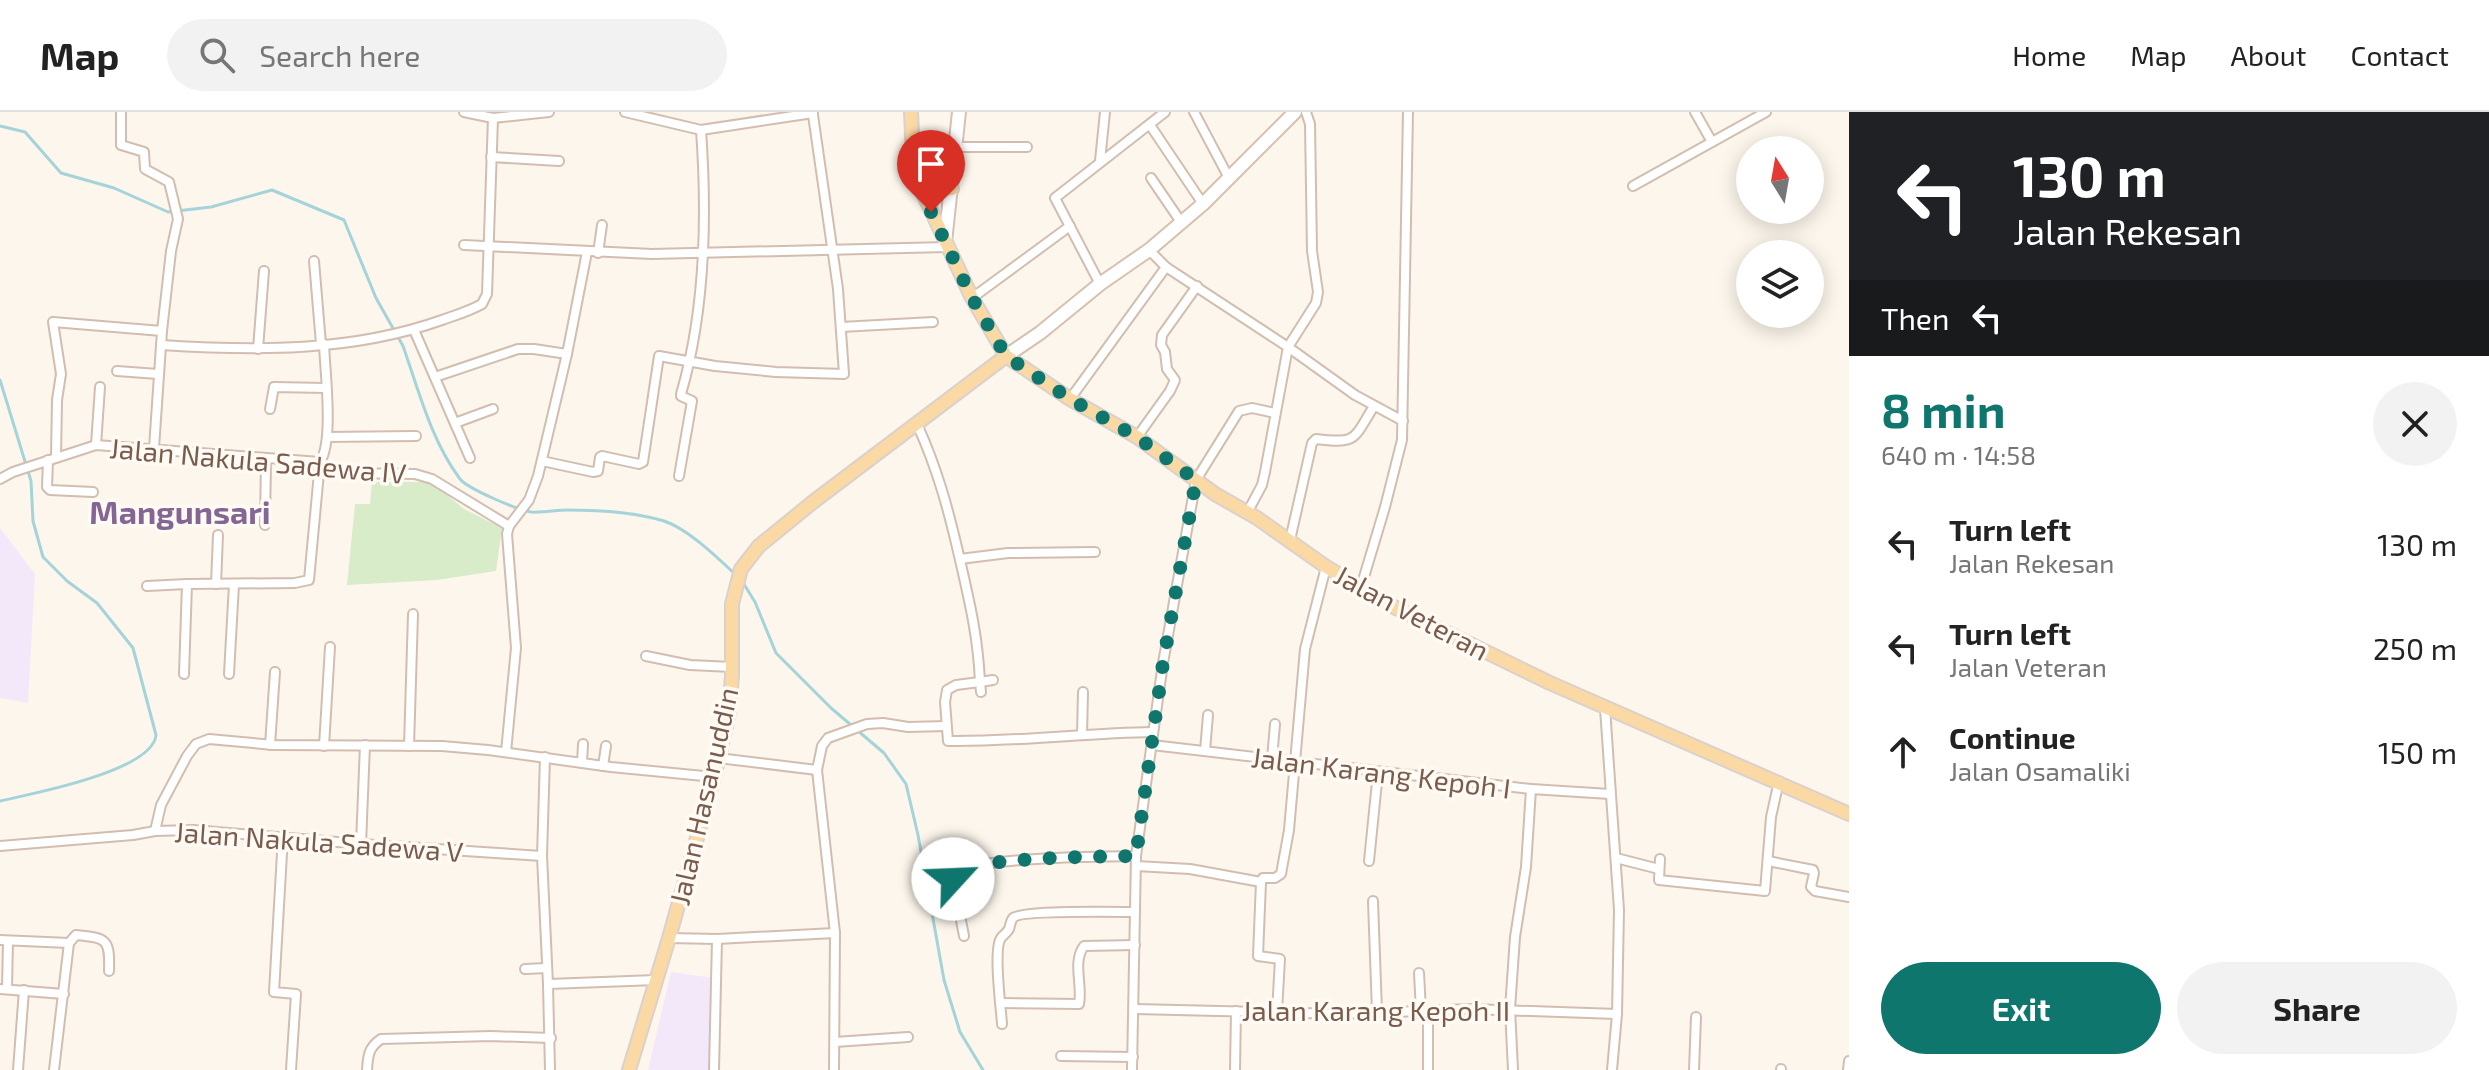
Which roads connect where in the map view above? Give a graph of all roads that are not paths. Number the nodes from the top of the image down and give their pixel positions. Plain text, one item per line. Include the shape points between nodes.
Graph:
1 (121, 112) edge
2 (464, 112) edge
3 (549, 112) edge
4 (625, 112) edge
5 (911, 112) edge
6 (959, 112) edge
7 (1105, 112) edge
8 (1165, 112) edge
9 (1194, 112) edge
10 (1295, 112) edge
11 (1306, 112) edge
12 (1408, 112) edge
13 (1695, 112) edge
14 (1766, 112) edge
15 (813, 113) edge
16 (493, 118) junction
17 (1150, 125) junction
18 (701, 130) junction
19 (1712, 142) junction
20 (956, 147) junction
21 (1027, 147) dead end
22 (491, 157) junction
23 (559, 161) dead end
24 (1100, 161) junction
25 (1151, 178) dead end
26 (1229, 178) junction
27 (1633, 186) dead end
28 (952, 189) junction
29 (922, 191) junction
30 (1203, 204) junction
31 (1181, 222) junction
32 (602, 225) dead end
33 (1070, 226) junction
34 (464, 245) dead end
35 (946, 245) junction
36 (487, 246) junction
37 (832, 250) junction
38 (1149, 250) junction
39 (587, 252) junction
40 (598, 253) junction
41 (702, 253) junction
42 (314, 261) dead end
43 (1166, 267) junction
44 (264, 271) dead end
45 (1100, 284) junction
46 (1197, 286) junction
47 (972, 298) junction
48 (933, 322) dead end
49 (841, 327) junction
50 (162, 331) junction
51 (410, 331) junction
52 (323, 344) junction
53 (161, 345) junction
54 (1288, 347) junction
55 (258, 349) junction
56 (567, 354) junction
57 (1006, 356) junction
58 (691, 362) junction
59 (117, 371) dead end
60 (158, 374) junction
61 (435, 377) junction
62 (100, 387) dead end
63 (326, 388) junction
64 (1070, 399) junction
65 (1374, 406) junction
66 (270, 409) dead end
67 (493, 409) dead end
68 (1275, 413) junction
69 (1403, 421) junction
70 (455, 423) junction
71 (917, 424) junction
72 (416, 436) dead end
73 (327, 437) junction
74 (1137, 437) junction
75 (96, 445) junction
76 (154, 448) junction
77 (470, 458) dead end
78 (52, 459) junction
79 (266, 459) junction
80 (542, 461) junction
81 (320, 462) junction
82 (679, 476) dead end
83 (0, 479) edge
84 (1196, 480) junction
85 (93, 492) dead end
86 (1247, 513) junction
87 (265, 525) dead end
88 (509, 526) junction
89 (218, 535) dead end
90 (1290, 540) junction
91 (1095, 552) dead end
92 (960, 559) junction
93 (1326, 567) junction
94 (187, 584) junction
95 (216, 584) junction
96 (234, 584) junction
97 (147, 586) dead end
98 (1361, 587) junction
99 (413, 614) dead end
100 (330, 647) dead end
101 (646, 656) dead end
102 (732, 667) junction
103 (275, 672) dead end
104 (184, 674) dead end
105 (229, 674) dead end
106 (993, 680) dead end
107 (980, 687) junction
108 (1083, 692) dead end
109 (1605, 708) junction
110 (1208, 715) dead end
111 (1275, 724) dead end
112 (946, 726) junction
113 (1153, 732) junction
114 (1082, 735) junction
115 (583, 744) dead end
116 (270, 745) junction
117 (365, 745) junction
118 (1152, 745) junction
119 (324, 746) junction
120 (409, 746) junction
121 (606, 746) dead end
122 (1205, 751) junction
123 (506, 752) junction
124 (545, 757) junction
125 (718, 758) junction
126 (1272, 759) junction
127 (1296, 761) junction
128 (582, 763) junction
129 (603, 766) junction
130 (817, 770) junction
131 (1378, 772) junction
132 (714, 777) junction
133 (1779, 781) junction
134 (1531, 789) junction
135 (1610, 794) junction
136 (1849, 814) edge
137 (155, 831) junction
138 (283, 836) junction
139 (361, 844) junction
140 (0, 846) edge
141 (542, 856) junction
142 (1616, 858) junction
143 (1136, 861) junction
144 (1369, 861) dead end
145 (1768, 861) junction
146 (1261, 882) junction
147 (1849, 897) edge
148 (1373, 901) dead end
149 (1135, 912) junction
150 (835, 933) junction
151 (964, 936) dead end
152 (669, 938) junction
153 (717, 939) junction
154 (4, 940) edge
155 (69, 943) junction
156 (1135, 945) junction
157 (547, 968) junction
158 (525, 969) dead end
159 (109, 971) dead end
160 (1419, 973) dead end
161 (656, 980) junction
162 (548, 984) junction
163 (3, 989) edge
164 (24, 990) junction
165 (64, 994) junction
166 (1000, 1003) junction
167 (1135, 1009) junction
168 (1510, 1009) junction
169 (1236, 1011) junction
170 (1425, 1011) junction
171 (1277, 1012) junction
172 (1377, 1012) junction
173 (1617, 1014) junction
174 (1696, 1017) dead end
175 (1002, 1024) dead end
176 (908, 1037) dead end
177 (551, 1038) junction
178 (835, 1042) junction
179 (1061, 1056) dead end
180 (1133, 1057) junction
181 (1849, 1061) edge
182 (18, 1070) edge
183 (54, 1070) edge
184 (291, 1070) edge
185 (367, 1070) edge
186 (550, 1070) edge
187 (629, 1070) edge
188 (714, 1070) edge
189 (834, 1070) edge
190 (1132, 1070) edge
191 (1235, 1070) edge
192 (1428, 1070) edge
193 (1513, 1070) edge
194 (1612, 1070) edge
195 (1694, 1070) edge
196 (1848, 1070) edge

1 - 50 street via 121,145 144,152 145,169 166,179 178,219
2 - 16 street
3 - 16 street
4 - 18 street
5 - 29 main road via 913,157
6 - 20 main road
7 - 24 street
8 - 17 street
9 - 26 street
10 - 26 main road
11 - 54 street via 1312,251 1319,288 1316,303
12 - 69 street
13 - 19 street
14 - 19 street
15 - 18 street
15 - 37 street
16 - 22 street
17 - 24 street
17 - 30 street
18 - 41 street
19 - 27 street
20 - 21 street
20 - 28 main road
22 - 23 street
22 - 36 street
24 - 33 street via 1055,198
25 - 31 street
26 - 30 main road
28 - 29 main road
28 - 35 main road
29 - 35 main road
30 - 31 main road
31 - 38 main road
32 - 40 street
33 - 45 street
33 - 47 street
34 - 36 street
35 - 37 street
35 - 47 main road
36 - 39 street
36 - 51 street via 487,294 482,304
37 - 41 street
37 - 49 street
38 - 43 street
38 - 45 main road
39 - 40 street
39 - 56 street
40 - 41 street
41 - 58 street
42 - 52 street
43 - 46 street
43 - 64 street
44 - 55 street
45 - 57 main road
46 - 54 street
46 - 74 street via 1161,340 1175,380
47 - 57 main road
48 - 49 street
49 - 58 street via 844,374
50 - 53 street
50 - 78 street via 53,322 61,374
51 - 52 street
51 - 61 street
52 - 55 street
52 - 63 street
53 - 55 street
53 - 60 street
54 - 65 street
54 - 68 street
56 - 61 street via 518,349
56 - 80 street
57 - 64 main road, Jalan Veteran
57 - 71 main road, Jalan Hasanuddin
58 - 80 street via 658,358 642,463 602,456 593,472
58 - 82 street via 681,394 692,401
59 - 60 street
60 - 76 street
61 - 70 street
62 - 75 street
63 - 66 street via 274,387
63 - 73 street
64 - 74 main road, Jalan Veteran
65 - 69 street
65 - 90 street via 1352,440 1312,443
67 - 70 street
68 - 84 street via 1239,411
68 - 86 street via 1262,485
69 - 98 street
70 - 77 street
71 - 92 street via 934,462
71 - 102 main road, Jalan Hasanuddin via 759,546 741,569 732,604
72 - 73 street
73 - 81 street
74 - 84 main road, Jalan Veteran
75 - 76 street, Jalan Nakula Sadewa IV
75 - 78 street, Jalan Nakula Sadewa IV
76 - 79 street, Jalan Nakula Sadewa IV
78 - 83 street, Jalan Nakula Sadewa IV
78 - 85 street via 50,490
79 - 81 street, Jalan Nakula Sadewa IV
79 - 87 street
80 - 88 street via 534,491
81 - 88 street, Jalan Nakula Sadewa IV via 337,473 432,479
81 - 96 street via 309,580
84 - 86 main road, Jalan Veteran
84 - 113 street
86 - 90 main road, Jalan Veteran
88 - 123 street via 506,544 516,648
89 - 95 street
90 - 93 main road, Jalan Veteran
91 - 92 street
92 - 107 street via 978,642
93 - 98 main road, Jalan Veteran
93 - 127 street via 1305,649
94 - 95 street
94 - 97 street
94 - 104 street
95 - 96 street
96 - 105 street
98 - 109 main road, Jalan Veteran
99 - 120 street
100 - 119 street
101 - 102 street
102 - 125 main road, Jalan Hasanuddin via 729,713
103 - 116 street
106 - 107 street
107 - 112 street via 956,685 947,690
108 - 114 street
109 - 133 main road, Jalan Veteran
109 - 135 street
110 - 122 street
111 - 126 street
112 - 114 street via 949,741
112 - 130 street via 883,723 851,729 828,738
113 - 114 street
113 - 118 street
115 - 128 street
116 - 119 street
116 - 137 street via 209,739 196,744 161,805
117 - 119 street
117 - 120 street
117 - 139 street
118 - 122 street, Jalan Karang Kepoh I
118 - 143 street
120 - 123 street
121 - 129 street
122 - 126 street, Jalan Karang Kepoh I
123 - 124 street
124 - 128 street
124 - 141 street
125 - 130 street
125 - 132 main road, Jalan Hasanuddin
126 - 127 street, Jalan Karang Kepoh I
127 - 131 street, Jalan Karang Kepoh I
127 - 146 street via 1282,871
128 - 129 street
129 - 132 street
130 - 150 street
131 - 134 street, Jalan Karang Kepoh I
131 - 144 street
132 - 152 main road, Jalan Hasanuddin
133 - 136 main road, Jalan Veteran
133 - 145 street
134 - 135 street, Jalan Karang Kepoh I
134 - 168 street
135 - 142 street
137 - 138 street, Jalan Nakula Sadewa V
137 - 140 street, Jalan Nakula Sadewa V
138 - 139 street, Jalan Nakula Sadewa V
138 - 184 street via 274,992 296,994
139 - 141 street, Jalan Nakula Sadewa V
141 - 157 street
142 - 145 street via 1660,864 1659,880 1763,892
142 - 173 street
143 - 146 street
143 - 149 street
143 - 151 street via 1040,858 960,868 953,879
145 - 147 street via 1813,870 1815,891
146 - 171 street via 1258,956 1280,959
148 - 172 street
149 - 156 street
149 - 166 street via 1016,916 999,946
150 - 153 street
150 - 178 street
152 - 153 street
152 - 161 main road, Jalan Hasanuddin
153 - 188 street
154 - 155 street
154 - 163 street
155 - 159 street via 76,935 103,939
155 - 165 street
156 - 166 street via 1081,949 1079,1004
156 - 167 street
157 - 158 street
157 - 162 street
160 - 170 street
161 - 162 street
161 - 187 main road, Jalan Hasanuddin
162 - 177 street
163 - 164 street
164 - 165 street
164 - 182 street
165 - 183 street
166 - 175 street
167 - 169 street, Jalan Karang Kepoh II
167 - 180 street
168 - 170 street, Jalan Karang Kepoh II
168 - 173 street, Jalan Karang Kepoh II
168 - 193 street
169 - 171 street, Jalan Karang Kepoh II
169 - 191 street
170 - 172 street, Jalan Karang Kepoh II
170 - 192 street
171 - 172 street, Jalan Karang Kepoh II
173 - 194 street
174 - 195 street
176 - 178 street
177 - 185 street via 381,1039 369,1052
177 - 186 street
178 - 189 street
179 - 180 street
180 - 190 street
181 - 196 street

